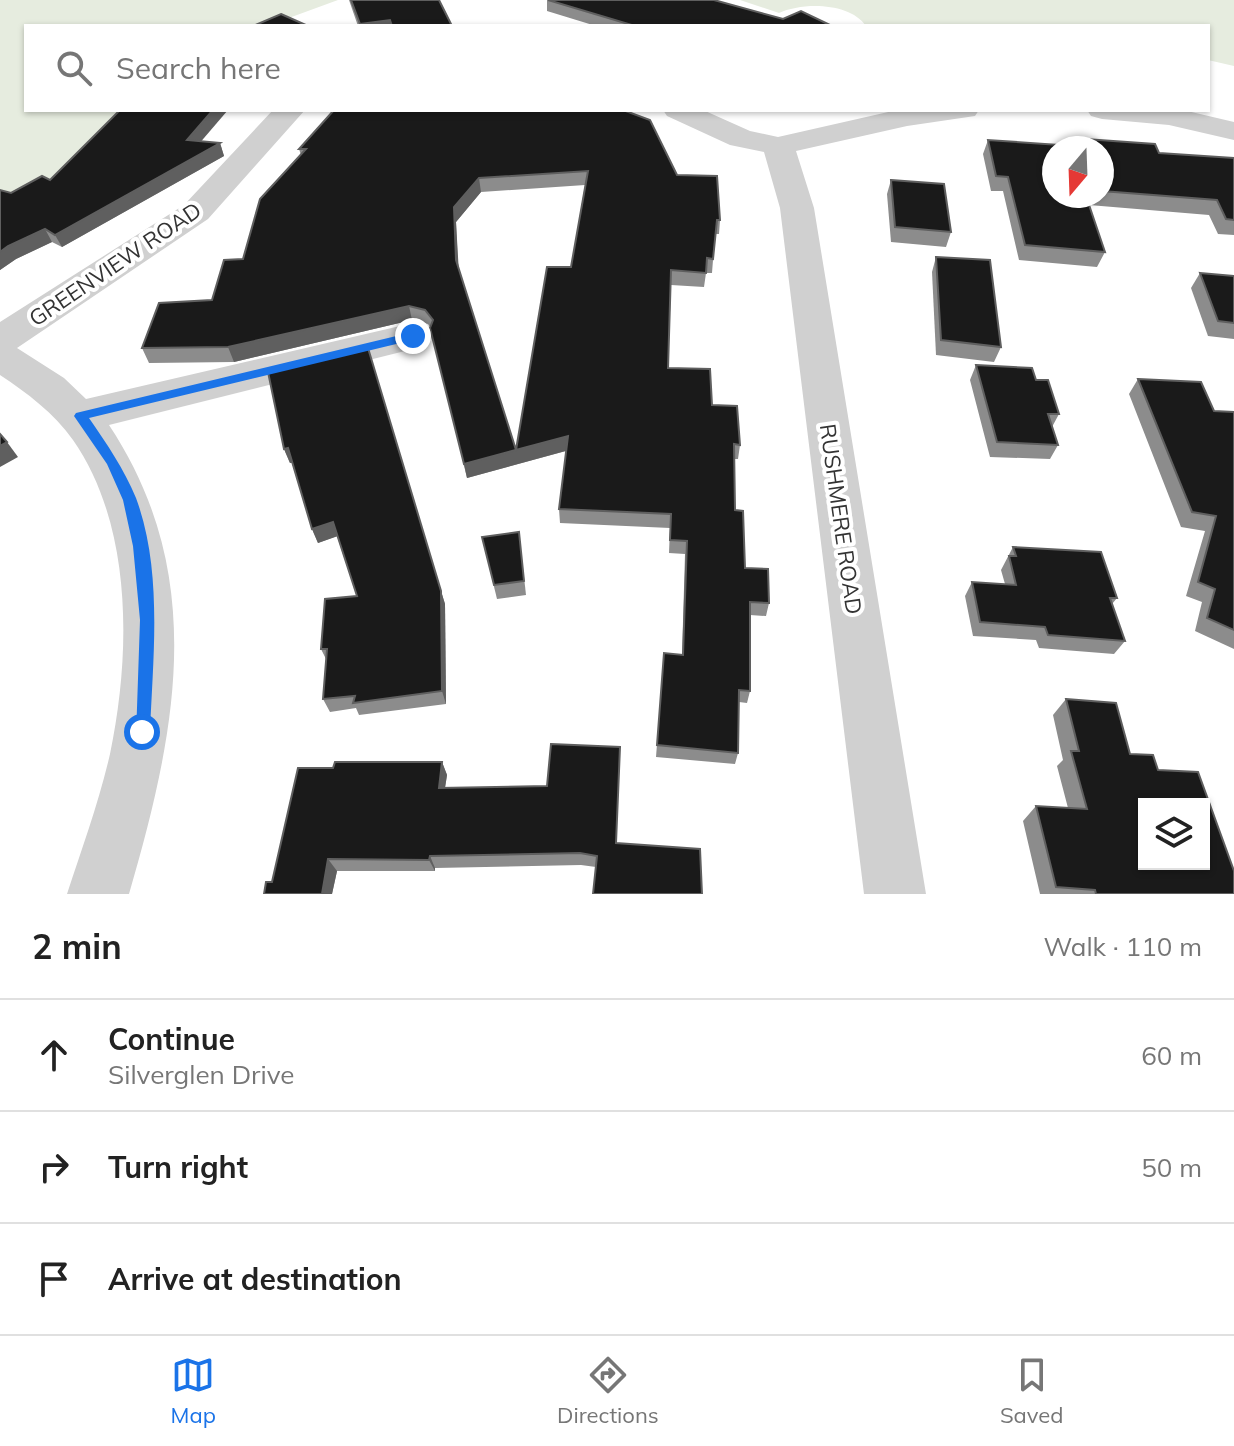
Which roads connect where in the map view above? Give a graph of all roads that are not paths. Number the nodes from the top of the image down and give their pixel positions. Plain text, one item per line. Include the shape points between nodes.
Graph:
1 (288, 112) edge
2 (682, 112) edge
3 (948, 112) edge
4 (1124, 112) edge
5 (1234, 131) edge
6 (778, 146) junction
7 (413, 336) dead end
8 (0, 341) edge
9 (0, 356) edge
10 (80, 416) junction
11 (98, 894) edge
12 (895, 894) edge

1 - 8 street, GREENVIEW ROAD via 196,212
2 - 6 street via 741,138
3 - 6 street
4 - 5 street
6 - 12 street, RUSHMERE ROAD via 799,223
7 - 10 street
9 - 10 street via 56,391
10 - 11 street via 130,500 147,620 142,732

